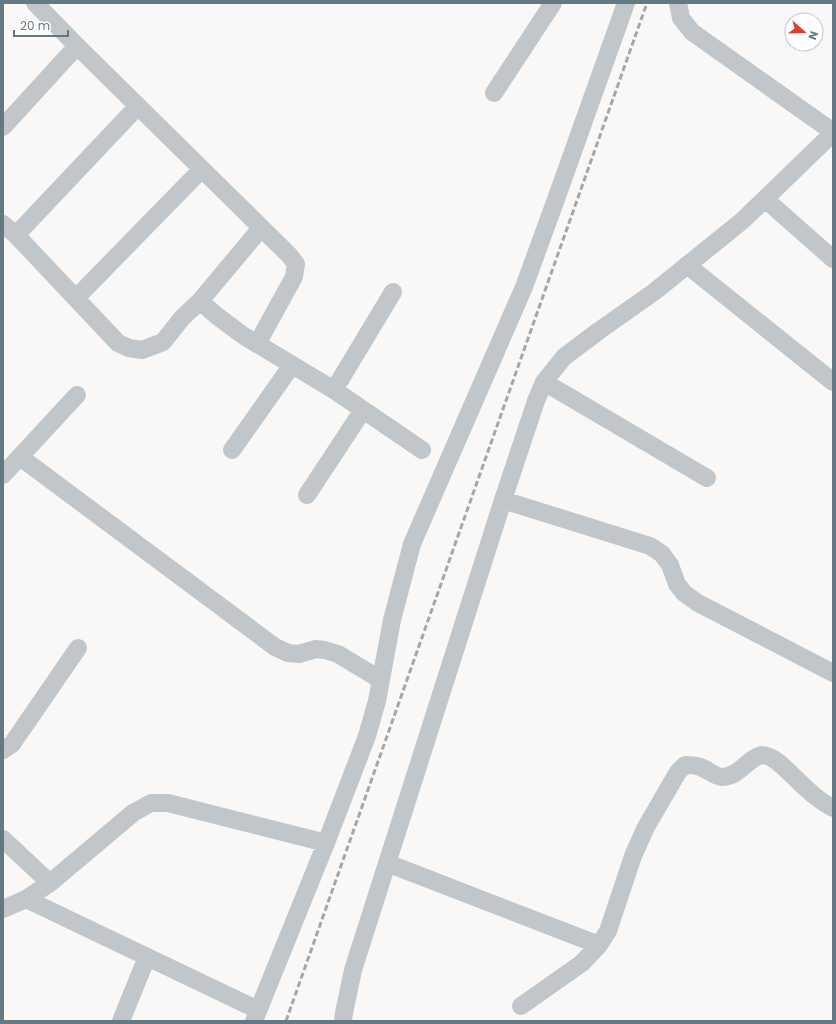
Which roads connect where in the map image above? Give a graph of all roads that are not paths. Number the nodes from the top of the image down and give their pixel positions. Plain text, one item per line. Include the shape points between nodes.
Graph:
1 (35, 3) edge
2 (553, 3) edge
3 (626, 3) edge
4 (678, 3) edge
5 (77, 46) junction
6 (494, 93) dead end
7 (138, 106) junction
8 (3, 127) edge
9 (833, 132) edge
10 (202, 169) junction
11 (765, 199) junction
12 (261, 228) junction
13 (9, 230) edge
14 (833, 259) edge
15 (687, 265) junction
16 (393, 292) dead end
17 (76, 298) junction
18 (200, 301) junction
19 (257, 344) junction
20 (292, 364) junction
21 (544, 382) junction
22 (833, 382) edge
23 (334, 390) junction
24 (77, 394) dead end
25 (363, 410) junction
26 (232, 450) dead end
27 (422, 450) dead end
28 (20, 457) junction
29 (3, 475) edge
30 (707, 478) dead end
31 (307, 495) dead end
32 (503, 500) junction
33 (78, 648) dead end
34 (833, 673) edge
35 (381, 680) junction
36 (3, 750) edge
37 (833, 808) edge
38 (3, 839) edge
39 (326, 843) junction
40 (387, 863) junction
41 (50, 883) junction
42 (26, 899) junction
43 (3, 909) edge
44 (599, 945) junction
45 (147, 957) junction
46 (521, 1006) dead end
47 (256, 1016) edge
48 (121, 1021) edge
49 (343, 1021) edge

1 - 5 street
2 - 6 street
3 - 35 street via 524,287 412,544 392,620
4 - 9 street via 681,18 692,32
5 - 7 street
5 - 8 street
7 - 10 street
7 - 13 street
9 - 11 street
10 - 12 street
10 - 17 street
11 - 14 street
11 - 15 street
12 - 18 street
12 - 19 street via 296,264 294,278
13 - 17 street
15 - 21 street via 564,357
15 - 22 street
16 - 23 street
17 - 18 street via 118,343 142,350 163,342
18 - 19 street
19 - 20 street
20 - 23 street
20 - 26 street
21 - 30 street
21 - 32 street
23 - 25 street
24 - 28 street
25 - 27 street
25 - 31 street
28 - 29 street
28 - 35 street via 275,647 299,654 316,649 338,654
32 - 34 street via 650,546 662,554 670,565 677,584 684,593 698,603
32 - 40 street
33 - 36 street via 12,744
35 - 39 street via 367,736
37 - 44 street via 768,755 761,755 737,772 720,777 701,767 685,765 678,772 646,827 633,856 608,931
38 - 41 street
39 - 41 street via 168,803 150,803 133,813
39 - 47 street
40 - 44 street
40 - 49 street via 353,970
41 - 42 street
42 - 43 street
42 - 45 street
44 - 46 street via 582,963
45 - 47 street
45 - 48 street

